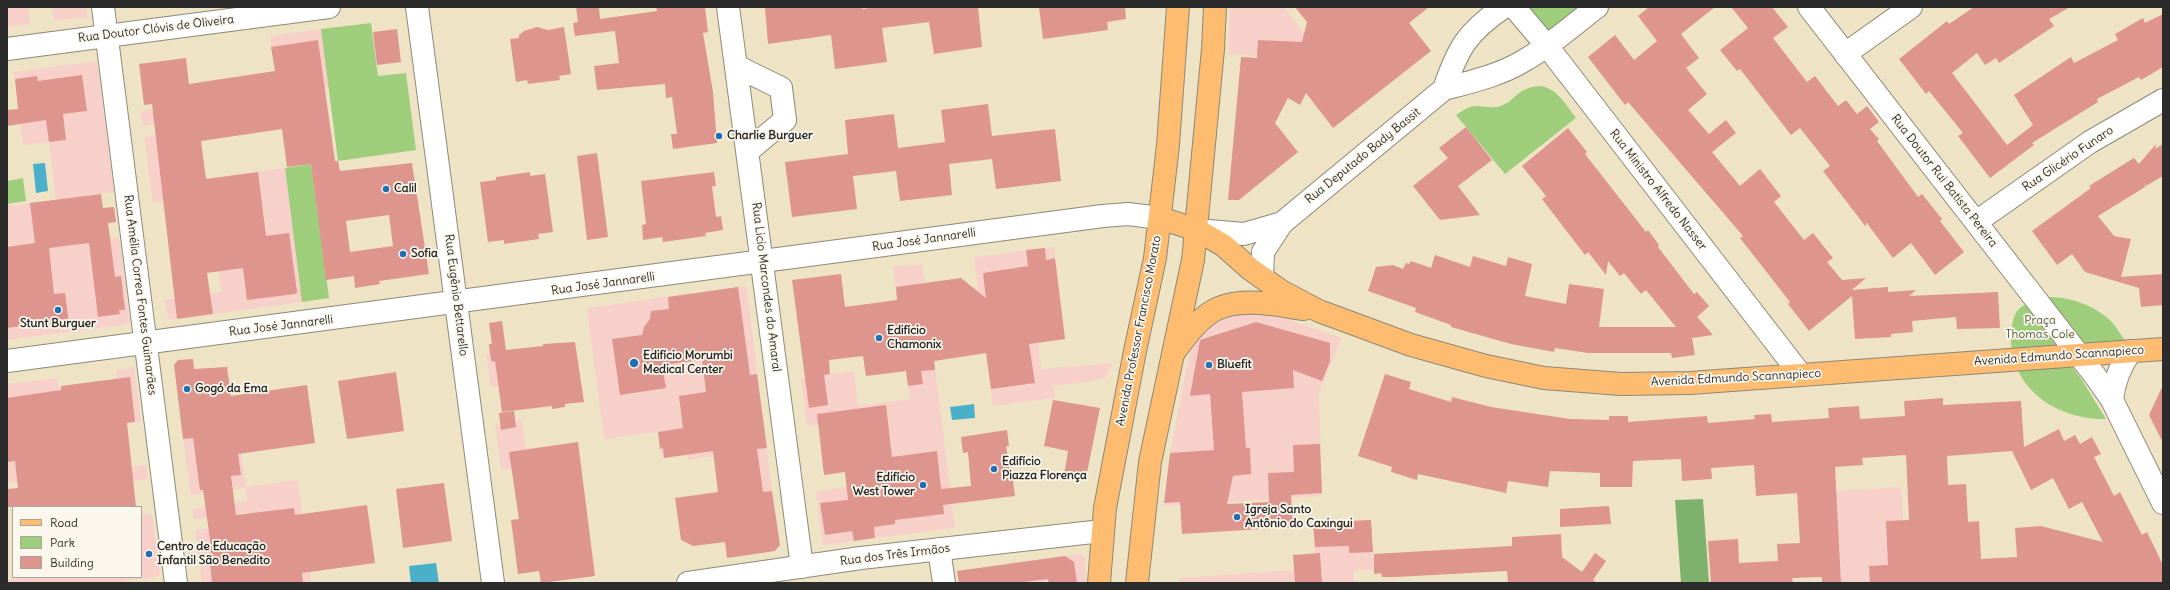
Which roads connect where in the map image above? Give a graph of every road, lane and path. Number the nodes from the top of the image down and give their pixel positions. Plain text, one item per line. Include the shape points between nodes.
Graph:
1 (103, 7) edge
2 (329, 7) edge
3 (417, 7) edge
4 (728, 7) edge
5 (1178, 7) edge
6 (1215, 7) edge
7 (1504, 7) edge
8 (1514, 7) edge
9 (1597, 7) edge
10 (1809, 7) edge
11 (1911, 7) edge
12 (107, 35) junction
13 (1547, 46) junction
14 (7, 49) edge
15 (1846, 54) junction
16 (736, 66) junction
17 (1444, 89) junction
18 (2163, 100) edge
19 (748, 151) junction
20 (1160, 218) junction
21 (1282, 222) junction
22 (1976, 222) junction
23 (1197, 230) junction
24 (763, 262) junction
25 (1262, 277) junction
26 (457, 303) junction
27 (1319, 311) junction
28 (146, 343) junction
29 (2163, 349) edge
30 (1175, 351) junction
31 (2131, 351) junction
32 (2079, 354) junction
33 (7, 362) edge
34 (1801, 375) junction
35 (2112, 400) junction
36 (2163, 503) edge
37 (1102, 531) junction
38 (939, 549) junction
39 (802, 567) junction
40 (176, 583) edge
41 (493, 583) edge
42 (688, 583) edge
43 (944, 583) edge
44 (1099, 583) edge
45 (1137, 583) edge

1 - 12 street, Rua Amélia Correa Fontes Guimarães
2 - 12 street, Rua Doutor Clóvis de Oliveira
3 - 26 street, Rua Eugênio Bettarello
4 - 16 street, Rua Licio Marcondes do Amaral
5 - 20 main road, Avenida Professor Francisco Morato
6 - 23 main road
7 - 17 street via 1477,27 1463,42
8 - 13 street, Rua Ministro Alfredo Nasser
9 - 13 street, Rua Deputado Bady Bassit
10 - 15 street, Rua Doutor Rui Batista Pereira
11 - 15 street
12 - 14 street, Rua Doutor Clóvis de Oliveira
12 - 28 street, Rua Amélia Correa Fontes Guimarães
13 - 17 street, Rua Deputado Bady Bassit via 1524,61 1494,74
13 - 34 street, Rua Ministro Alfredo Nasser
15 - 22 street, Rua Doutor Rui Batista Pereira
16 - 19 street, Rua Licio Marcondes do Amaral
16 - 19 street via 781,88 784,103 785,120
17 - 21 street, Rua Deputado Bady Bassit
18 - 22 street, Rua Glicério Funaro via 2090,142
19 - 24 street, Rua Licio Marcondes do Amaral
20 - 23 main road, Rua José Jannarelli
20 - 24 street, Rua José Jannarelli via 1128,214 1103,216
20 - 37 main road, Avenida Professor Francisco Morato via 1155,258 1119,431
21 - 23 street, Rua Deputado Bady Bassit via 1244,234
21 - 25 street, Rua Deputado Bady Bassit via 1263,252
22 - 32 street, Rua Doutor Rui Batista Pereira
23 - 25 main road, Avenida Edmundo Scannapieco via 1223,245
23 - 30 main road
24 - 26 street, Rua José Jannarelli
24 - 39 street, Rua Licio Marcondes do Amaral
25 - 27 main road, Avenida Edmundo Scannapieco via 1281,291
26 - 28 street, Rua José Jannarelli
26 - 41 street, Rua Eugênio Bettarello
27 - 30 main road, Avenida Edmundo Scannapieco via 1245,302 1225,305 1209,312 1194,325
27 - 34 main road, Avenida Edmundo Scannapieco via 1411,345 1486,366 1544,378 1621,384 1690,383
28 - 33 street, Rua José Jannarelli
28 - 40 street, Rua Amélia Correa Fontes Guimarães
29 - 31 main road, Avenida Edmundo Scannapieco
30 - 45 main road via 1150,462
31 - 32 main road, Avenida Edmundo Scannapieco
31 - 35 street via 2118,373
32 - 34 main road, Avenida Edmundo Scannapieco
32 - 35 street, Rua Doutor Rui Batista Pereira
35 - 36 street, Rua Doutor Rui Batista Pereira
37 - 38 street, Rua dos Três Irmãos
37 - 44 main road, Avenida Professor Francisco Morato
38 - 39 street, Rua dos Três Irmãos
38 - 43 street
39 - 42 street, Rua dos Três Irmãos

